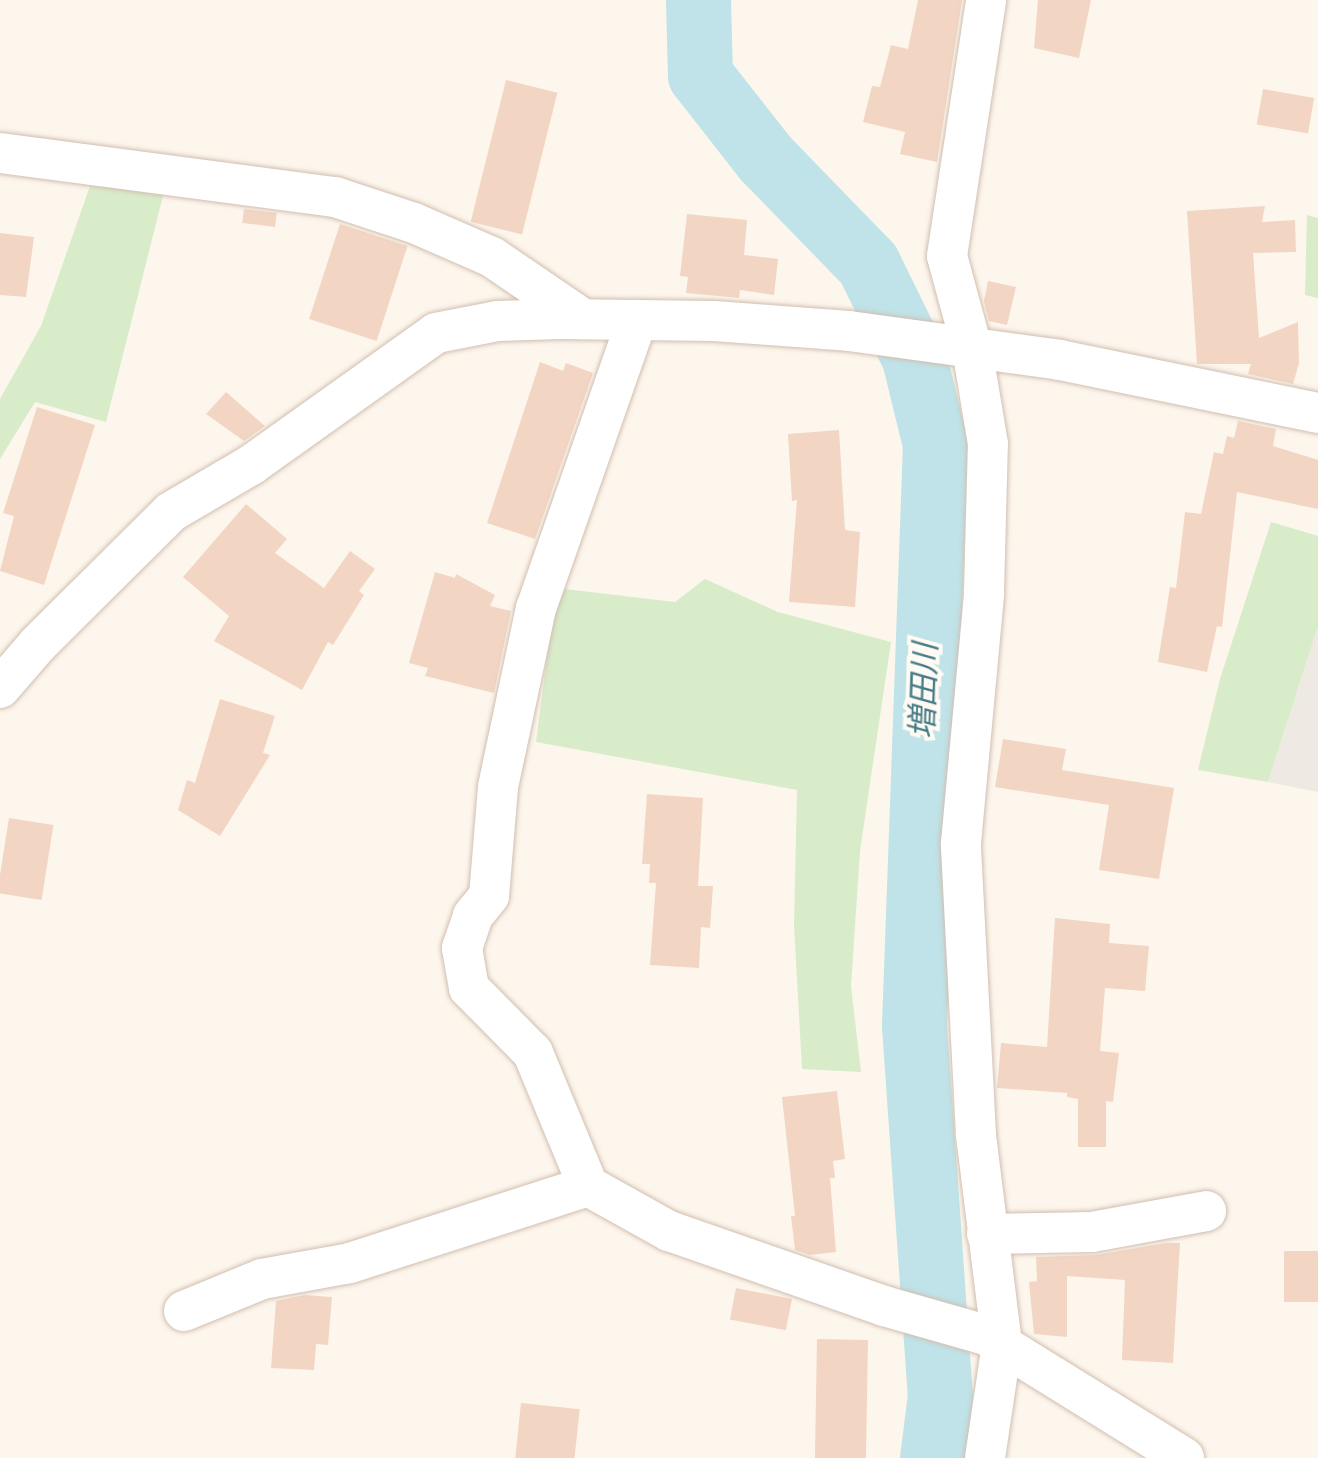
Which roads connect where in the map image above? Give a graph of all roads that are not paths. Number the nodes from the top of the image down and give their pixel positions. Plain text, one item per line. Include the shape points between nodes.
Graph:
1 (986, 0) edge
2 (0, 152) edge
3 (583, 319) junction
4 (637, 320) junction
5 (962, 346) junction
6 (1318, 413) edge
7 (0, 688) edge
8 (588, 1186) junction
9 (1206, 1211) dead end
10 (987, 1234) junction
11 (184, 1311) dead end
12 (994, 1339) junction
13 (985, 1458) edge
14 (1184, 1458) edge

1 - 5 street via 947,256
2 - 3 street via 336,197 492,257
3 - 4 street
3 - 7 street via 497,322 436,333 251,465 171,512
4 - 5 street via 849,331
4 - 8 street via 536,608 498,787 489,896 462,948 469,988 533,1053
5 - 6 street via 1229,391
5 - 10 street via 988,444 961,843 965,987
8 - 11 street via 350,1263 262,1279
8 - 12 street via 669,1231
9 - 10 street via 1092,1232
10 - 12 street
12 - 13 street
12 - 14 street

